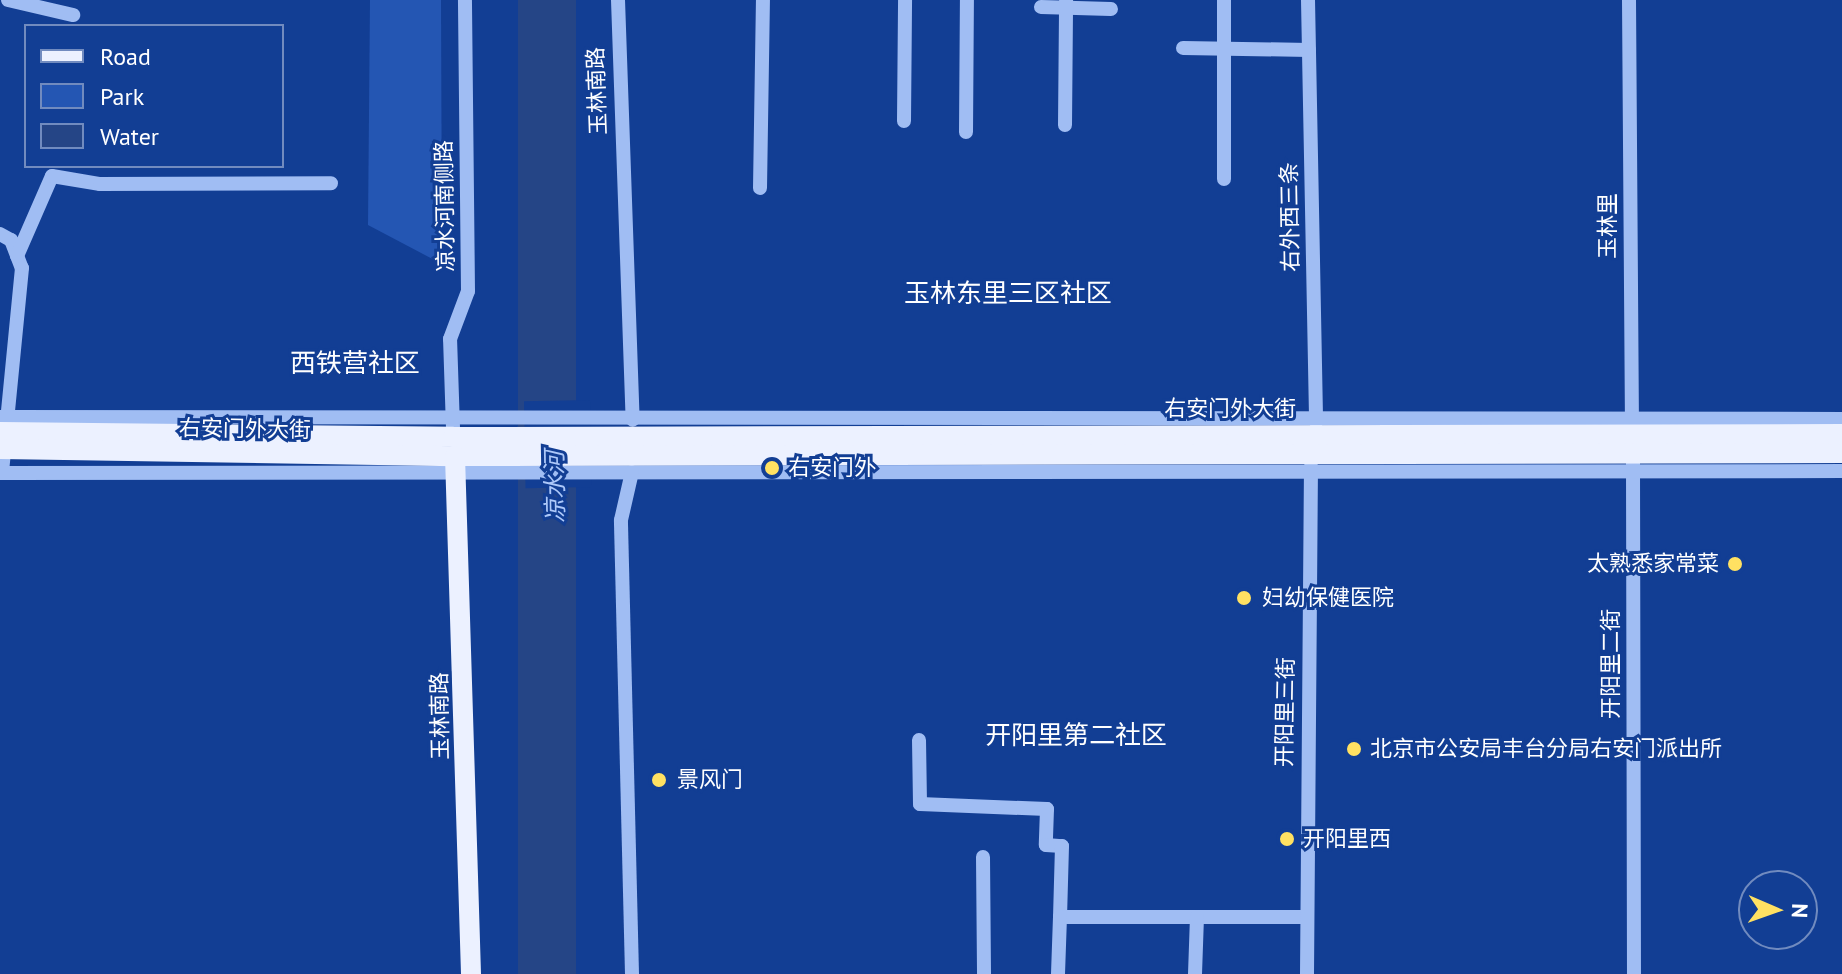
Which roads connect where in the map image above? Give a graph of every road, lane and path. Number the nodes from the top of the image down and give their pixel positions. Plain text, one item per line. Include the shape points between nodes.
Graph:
1 (8, 0) edge
2 (465, 0) edge
3 (618, 0) edge
4 (763, 0) edge
5 (905, 0) edge
6 (967, 0) edge
7 (1224, 0) edge
8 (1308, 0) edge
9 (1629, 0) edge
10 (1066, 4) edge
11 (1041, 7) dead end
12 (1111, 9) dead end
13 (73, 15) dead end
14 (1183, 48) dead end
15 (1224, 48) junction
16 (1309, 50) junction
17 (904, 121) dead end
18 (1065, 125) dead end
19 (966, 132) dead end
20 (1224, 179) dead end
21 (331, 183) dead end
22 (760, 188) dead end
23 (0, 234) edge
24 (17, 256) junction
25 (1842, 419) edge
26 (633, 420) junction
27 (3, 433) edge
28 (1315, 433) junction
29 (1842, 434) edge
30 (1633, 443) junction
31 (489, 445) junction
32 (455, 447) junction
33 (621, 450) junction
34 (1842, 453) edge
35 (1842, 471) edge
36 (1, 473) edge
37 (1310, 473) junction
38 (919, 740) dead end
39 (983, 857) dead end
40 (1060, 917) junction
41 (1197, 917) junction
42 (1307, 917) junction
43 (471, 974) edge
44 (632, 974) edge
45 (984, 974) edge
46 (1058, 974) edge
47 (1195, 974) edge
48 (1307, 974) edge
49 (1634, 974) edge

1 - 13 street
2 - 32 street, 凉水河南侧路 via 468,291 450,339
3 - 26 street, 玉林南路
4 - 22 street
5 - 17 street
6 - 19 street
7 - 15 street
8 - 16 street, 右外西三条
9 - 30 street, 玉林里
10 - 11 street
10 - 12 street
10 - 18 street
14 - 15 street
15 - 16 street
15 - 20 street
16 - 28 street, 右外西三条
21 - 24 street via 100,184 52,176
23 - 24 street via 11,240
24 - 27 street via 22,268
25 - 30 street
26 - 28 street
26 - 33 street
27 - 32 main road, 右安门外大街
27 - 32 street
27 - 36 street
28 - 30 main road, 右安门外大街
28 - 33 main road, 右安门外大街
28 - 37 street, 开阳里三街
29 - 30 main road, 右安门外大街
30 - 34 main road, 右安门外大街
30 - 35 street
30 - 37 street
30 - 49 street, 开阳里二街
31 - 32 main road, 右安门外大街
31 - 32 street
31 - 33 main road, 右安门外大街
31 - 33 street
32 - 36 street
32 - 43 main road, 玉林南路
33 - 37 street
33 - 44 street
37 - 42 street, 开阳里三街
38 - 40 street via 920,804 1047,809 1046,845 1062,846
39 - 45 street
40 - 41 street
40 - 46 street
41 - 42 street
41 - 47 street
42 - 48 street, 开阳里三街

